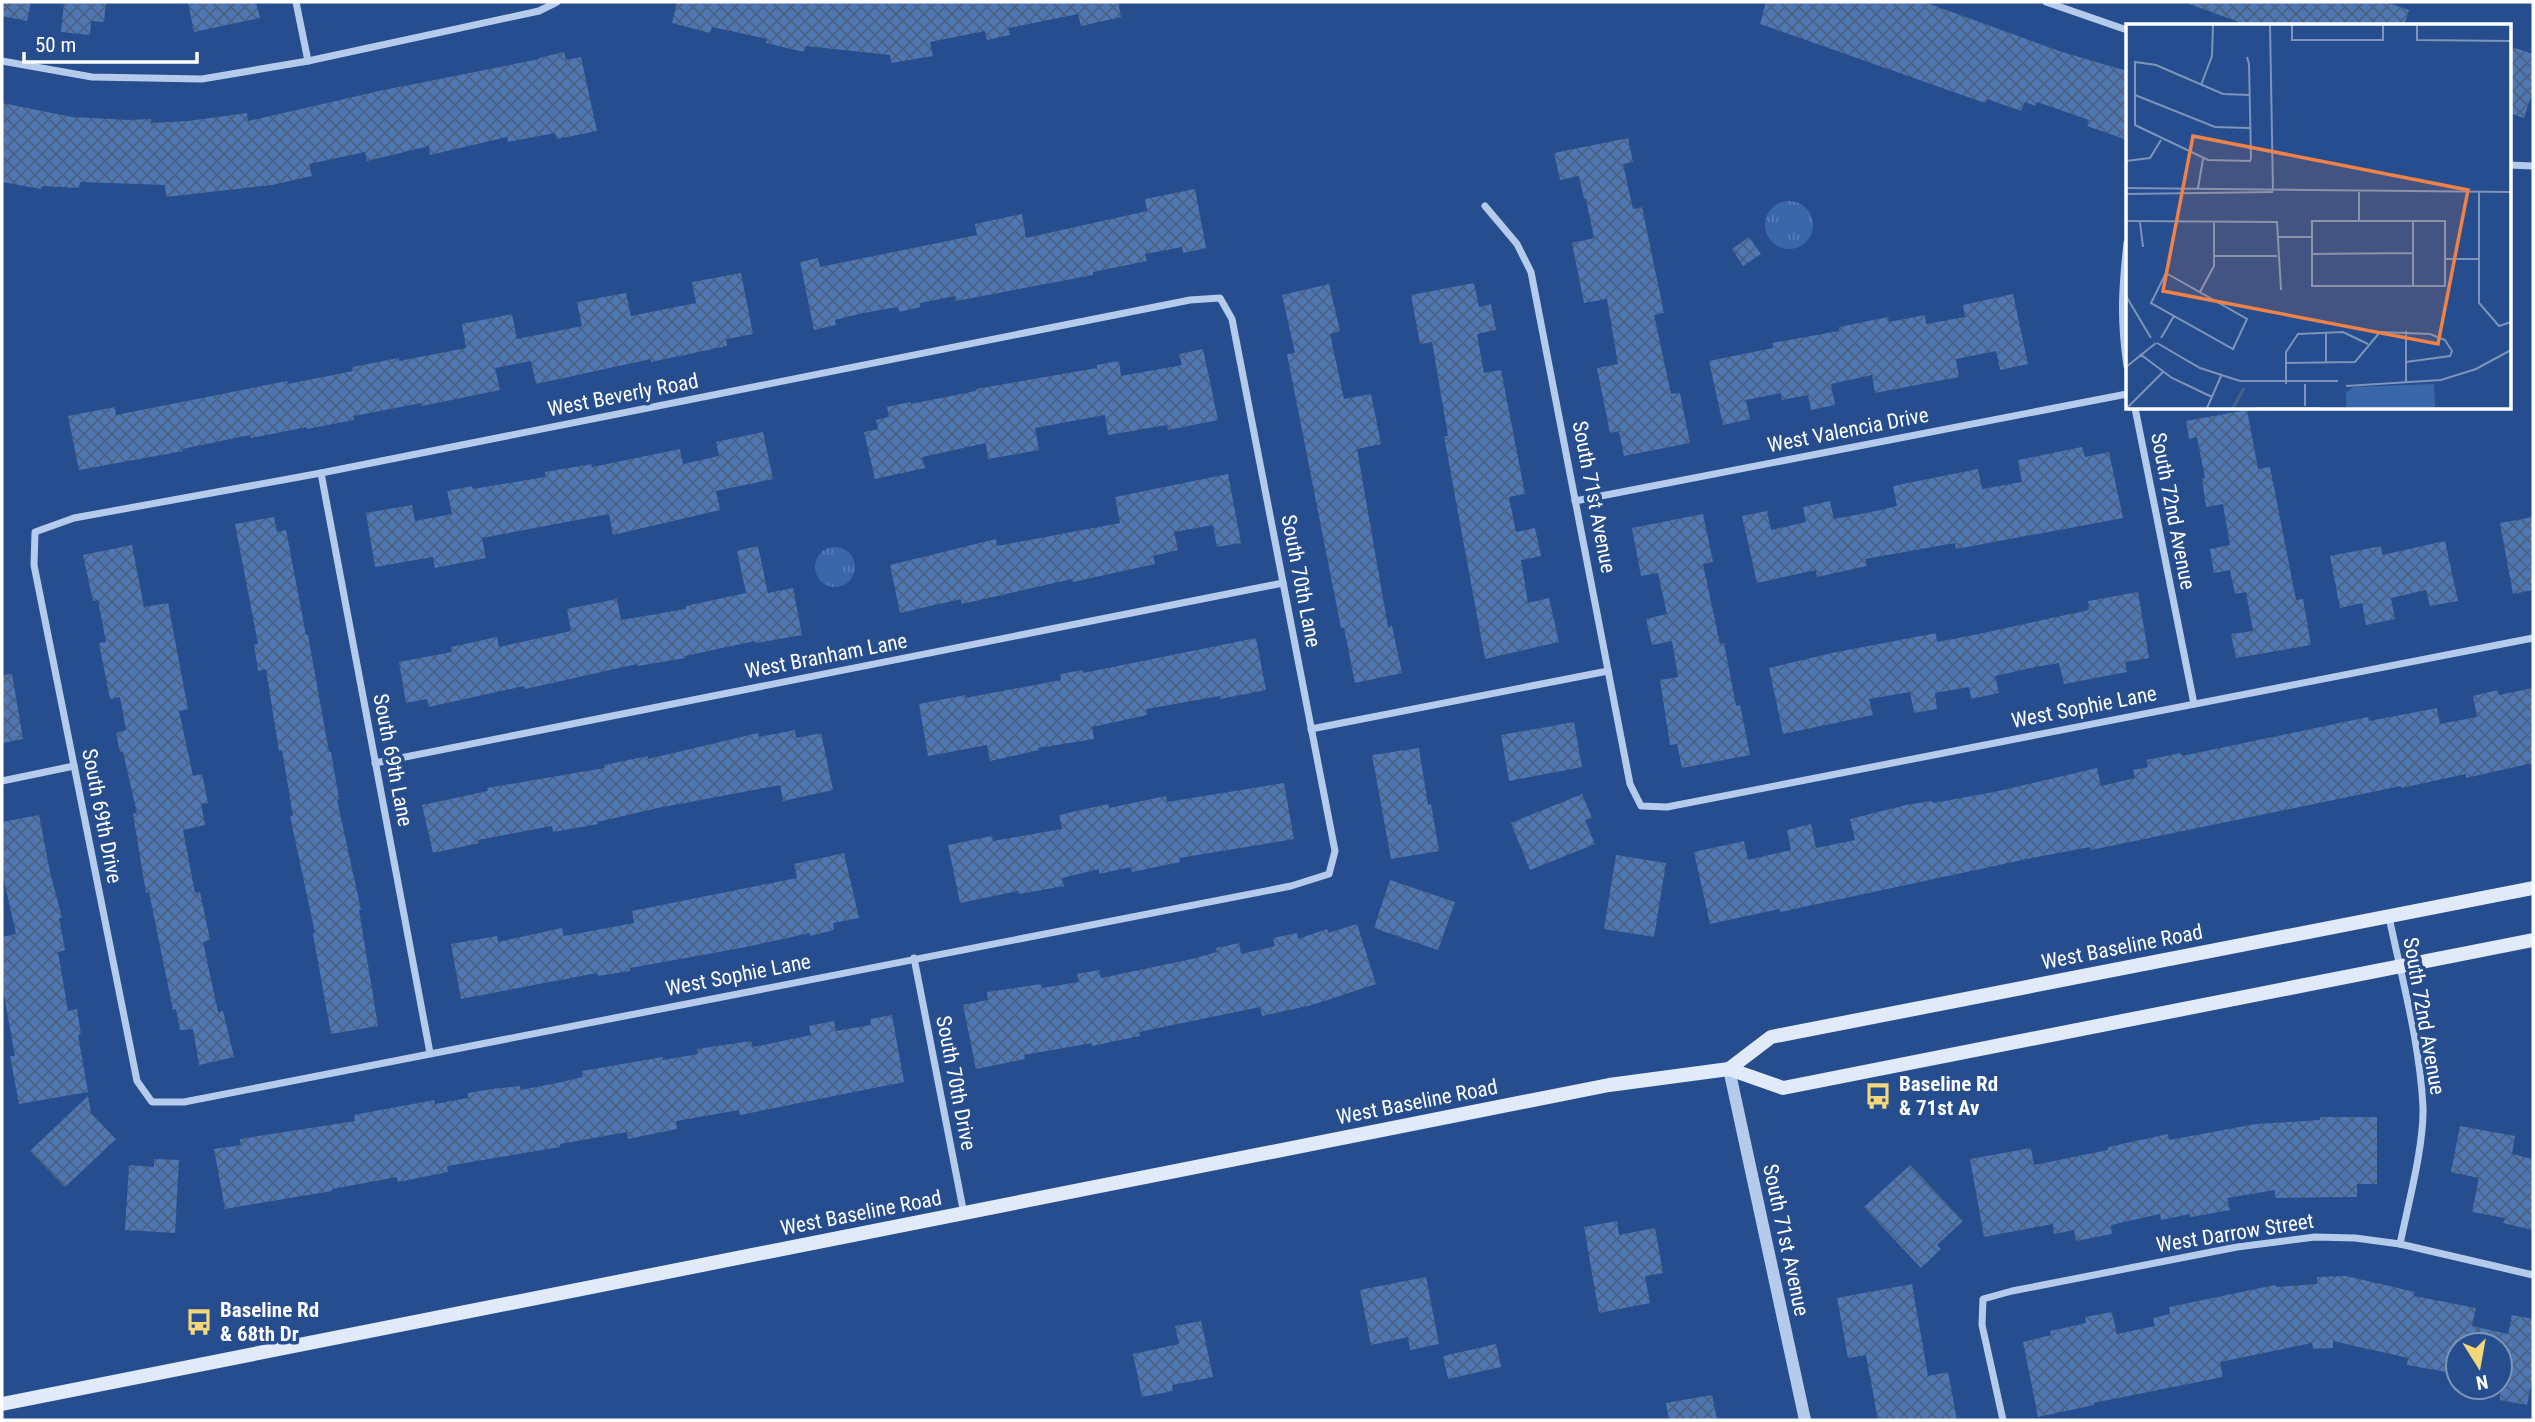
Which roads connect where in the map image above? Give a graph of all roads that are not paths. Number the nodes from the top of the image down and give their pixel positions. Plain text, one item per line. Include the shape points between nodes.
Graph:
1 (296, 2) edge
2 (557, 2) edge
3 (2046, 2) edge
4 (2126, 30) edge
5 (2, 61) edge
6 (308, 61) junction
7 (2510, 165) edge
8 (2533, 166) edge
9 (1485, 206) dead end
10 (2126, 254) edge
11 (1220, 298) joint
12 (2126, 360) edge
13 (2126, 394) edge
14 (2135, 410) edge
15 (321, 473) junction
16 (1576, 501) junction
17 (35, 532) joint
18 (1283, 583) junction
19 (2533, 638) edge
20 (1608, 671) junction
21 (2194, 704) junction
22 (1311, 729) junction
23 (375, 762) junction
24 (74, 766) junction
25 (2, 781) edge
26 (1642, 806) joint
27 (1329, 874) joint
28 (2533, 888) edge
29 (2389, 917) junction
30 (2533, 940) edge
31 (914, 958) junction
32 (2399, 966) junction
33 (430, 1053) junction
34 (1729, 1069) junction
35 (152, 1102) joint
36 (964, 1214) junction
37 (2400, 1244) junction
38 (2533, 1275) edge
39 (2, 1404) edge
40 (1805, 1420) edge
41 (2003, 1420) edge

1 - 6 street
2 - 6 street via 539,11
3 - 4 street
5 - 6 street via 92,77 202,79
7 - 8 street
9 - 16 street, South 71st Avenue via 1517,244 1531,272
10 - 12 street via 2121,306
11 - 15 street, West Beverly Road via 1163,305
11 - 18 street, South 70th Lane via 1232,318
13 - 16 street, West Valencia Drive
14 - 21 street, South 72nd Avenue
15 - 17 street, West Beverly Road via 74,519
15 - 23 street, South 69th Lane
16 - 20 street, South 71st Avenue
17 - 24 street, South 69th Drive via 34,565
18 - 22 street, South 70th Lane
18 - 23 street, West Branham Lane
19 - 21 street, West Sophie Lane
20 - 22 street
20 - 26 street, South 71st Avenue via 1630,784
21 - 26 street, West Sophie Lane via 1667,807
22 - 27 street, South 70th Lane via 1335,851
23 - 33 street, South 69th Lane
24 - 25 street
24 - 35 street, South 69th Drive via 137,1081
27 - 31 street, West Sophie Lane via 1291,886
28 - 29 main road, West Baseline Road
29 - 32 street, South 72nd Avenue
29 - 34 main road, West Baseline Road via 1771,1037
30 - 32 main road, West Baseline Road
31 - 33 street, West Sophie Lane
31 - 36 street, South 70th Drive
32 - 34 main road, West Baseline Road via 1783,1088
32 - 37 street, South 72nd Avenue via 2423,1109
33 - 35 street, West Sophie Lane via 184,1102
34 - 36 main road, West Baseline Road via 1609,1085
34 - 40 street, South 71st Avenue
36 - 39 main road, West Baseline Road
37 - 38 street, West Darrow Street
37 - 41 street, West Darrow Street via 2354,1237 2281,1240 1983,1299 1982,1325

